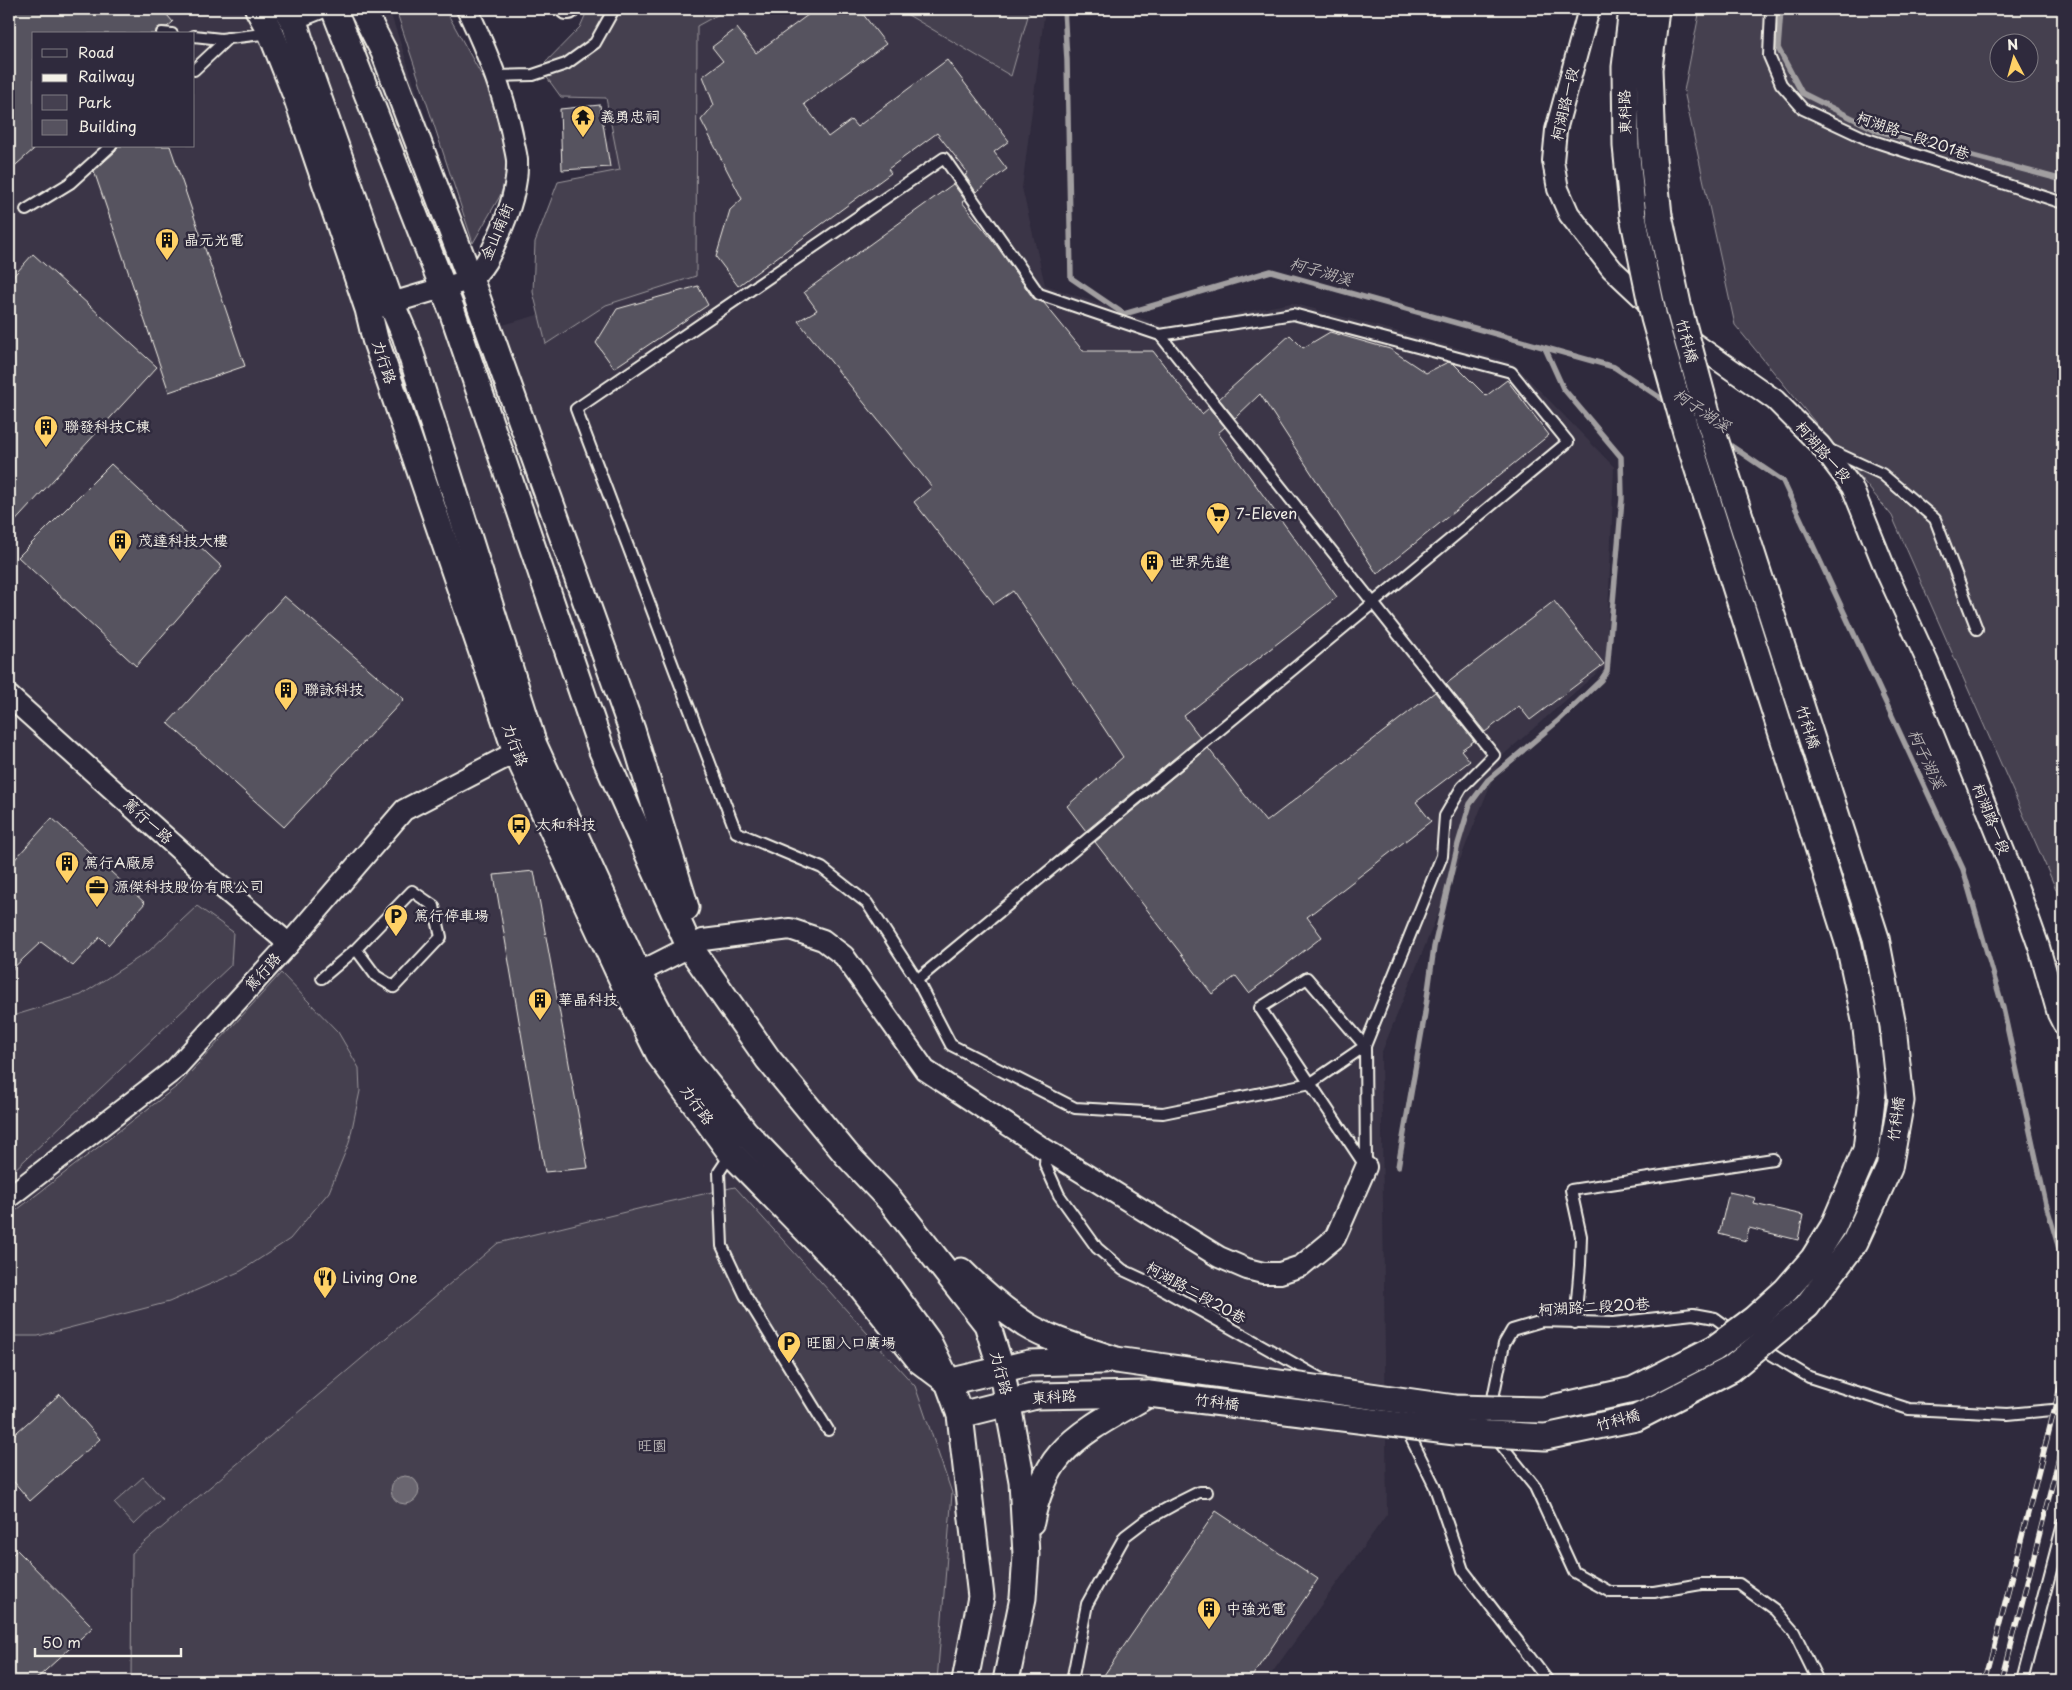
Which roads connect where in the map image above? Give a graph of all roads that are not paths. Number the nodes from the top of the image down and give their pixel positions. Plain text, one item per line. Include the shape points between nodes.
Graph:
1 (258, 9) edge
2 (333, 9) edge
3 (362, 9) edge
4 (452, 9) edge
5 (467, 9) edge
6 (614, 9) edge
7 (1589, 9) edge
8 (1632, 9) edge
9 (1656, 9) edge
10 (1771, 9) edge
11 (284, 24) edge
12 (195, 36) edge
13 (228, 38) junction
14 (195, 69) edge
15 (496, 76) junction
16 (108, 148) edge
17 (2063, 203) edge
18 (26, 210) dead end
19 (1633, 216) joint
20 (1659, 216) joint
21 (469, 280) junction
22 (444, 288) junction
23 (391, 303) junction
24 (368, 310) junction
25 (1160, 335) junction
26 (1820, 445) junction
27 (1373, 603) junction
28 (1977, 629) dead end
29 (9, 696) edge
30 (516, 752) junction
31 (696, 943) junction
32 (289, 944) junction
33 (356, 949) junction
34 (322, 978) dead end
35 (631, 978) junction
36 (917, 980) junction
37 (2063, 1024) edge
38 (1365, 1046) junction
39 (1311, 1083) junction
40 (1046, 1150) junction
41 (731, 1153) junction
42 (1772, 1160) dead end
43 (1366, 1167) junction
44 (9, 1198) edge
45 (890, 1200) junction
46 (1576, 1323) junction
47 (1116, 1360) junction
48 (1001, 1368) junction
49 (948, 1382) junction
50 (1150, 1394) junction
51 (1009, 1403) junction
52 (1383, 1409) dead end
53 (2063, 1409) edge
54 (1400, 1413) dead end
55 (960, 1415) junction
56 (1439, 1419) dead end
57 (1488, 1422) junction
58 (828, 1430) dead end
59 (1207, 1492) dead end
60 (2063, 1524) edge
61 (1026, 1556) junction
62 (965, 1681) edge
63 (1006, 1681) edge
64 (1072, 1681) edge
65 (1548, 1681) edge
66 (1818, 1681) edge
67 (2022, 1681) edge

1 - 11 street, 力行路
2 - 11 lane
2 - 22 street, 力行路
3 - 21 street, 力行路 via 384,52
4 - 15 street, 金山南街 via 481,63
5 - 15 street, 金山南街
6 - 15 lane via 596,43 566,64 533,75
7 - 26 street, 柯湖路一段 via 1556,130 1553,162 1558,189 1569,214 1612,269 1681,334 1775,400
8 - 19 street, 東科路 via 1625,67 1626,146
9 - 20 street, 東科路 via 1649,69
10 - 17 lane, 柯湖路一段201巷 via 1769,56 1781,84 1803,109 1867,139
11 - 13 lane
11 - 23 street, 力行路 via 312,79
11 - 24 street, 力行路 via 296,96
12 - 13 lane
13 - 14 lane
15 - 21 street, 金山南街 via 510,121 517,159 514,192 489,258 477,275
16 - 18 lane via 70,183
19 - 47 street, 竹科橋, bridge via 1654,318 1686,432 1849,945 1865,1020 1873,1091 1866,1150 1833,1227 1813,1259 1786,1290 1715,1348 1633,1390 1543,1410 1455,1408
20 - 50 street, 竹科橋, bridge via 1708,417 1876,938 1893,1026 1901,1101 1888,1168 1855,1242 1807,1306 1731,1369 1636,1418 1545,1437 1455,1432
21 - 22 street, 金山南街
21 - 31 street, 力行路 via 632,730
22 - 23 street, 金山南街
22 - 31 street, 力行路 via 602,751
23 - 24 street, 金山南街
23 - 35 street, 力行路 via 405,335 534,745
24 - 30 street, 力行路
25 - 27 lane
25 - 27 lane via 1293,314 1511,372 1568,442
25 - 36 lane via 1039,294 944,158 576,409 736,832 822,868 867,903
26 - 28 lane via 1882,474 1935,519
26 - 37 street, 柯湖路一段 via 1852,487 1928,663 2010,866
27 - 36 lane
27 - 38 lane via 1494,755 1462,787 1445,816 1442,856
29 - 32 street, 篤行一路
30 - 32 street, 篤行路 via 404,810
30 - 35 street, 力行路
31 - 35 street
31 - 40 street via 790,929 822,940 844,956 924,1070
31 - 45 street, 力行路 via 712,980 768,1060 847,1155
32 - 44 street, 篤行路 via 175,1069
33 - 33 lane via 412,891 434,906 440,938 394,986 376,976
33 - 34 lane
35 - 41 street, 力行路 via 660,1056
35 - 49 street, 力行路 via 678,1047 745,1132 875,1268 928,1341
36 - 39 lane via 951,1045 1075,1108 1163,1113
38 - 39 lane
38 - 39 lane via 1306,978 1260,1008
38 - 43 lane
39 - 43 lane
40 - 43 street via 1219,1257 1262,1273 1280,1273 1301,1266 1335,1238
40 - 52 lane, 柯湖路二段20巷 via 1045,1164 1059,1195 1097,1248 1124,1270 1366,1404
41 - 49 street, 力行路 via 858,1283 920,1361
41 - 58 lane via 719,1172 722,1246 745,1295
42 - 46 lane via 1571,1190 1580,1236
45 - 47 street via 982,1292 1028,1326
45 - 48 street, 力行路 via 987,1324
46 - 53 lane, 柯湖路二段20巷 via 1613,1323 1693,1314 1716,1318 1809,1377 1909,1409 2008,1414
46 - 57 lane, 柯湖路二段20巷 via 1542,1321 1512,1330 1504,1344
47 - 48 street via 1029,1363
48 - 49 street
48 - 51 street, 力行路
49 - 55 street, 力行路
50 - 51 street, 東科路 via 1036,1396
50 - 61 street via 1091,1429 1060,1455 1043,1483 1033,1512
51 - 55 street, 東科路
51 - 61 street, 力行路 via 1022,1481
54 - 65 lane via 1434,1485 1463,1570
55 - 62 street, 力行路 via 981,1597
56 - 57 lane
57 - 66 lane via 1535,1487 1574,1572 1610,1592 1654,1592 1701,1584 1740,1584 1774,1610 1794,1632
59 - 64 lane via 1199,1492 1175,1504 1125,1536 1086,1604
60 - 67 lane
61 - 63 street, 力行路 via 1023,1598

